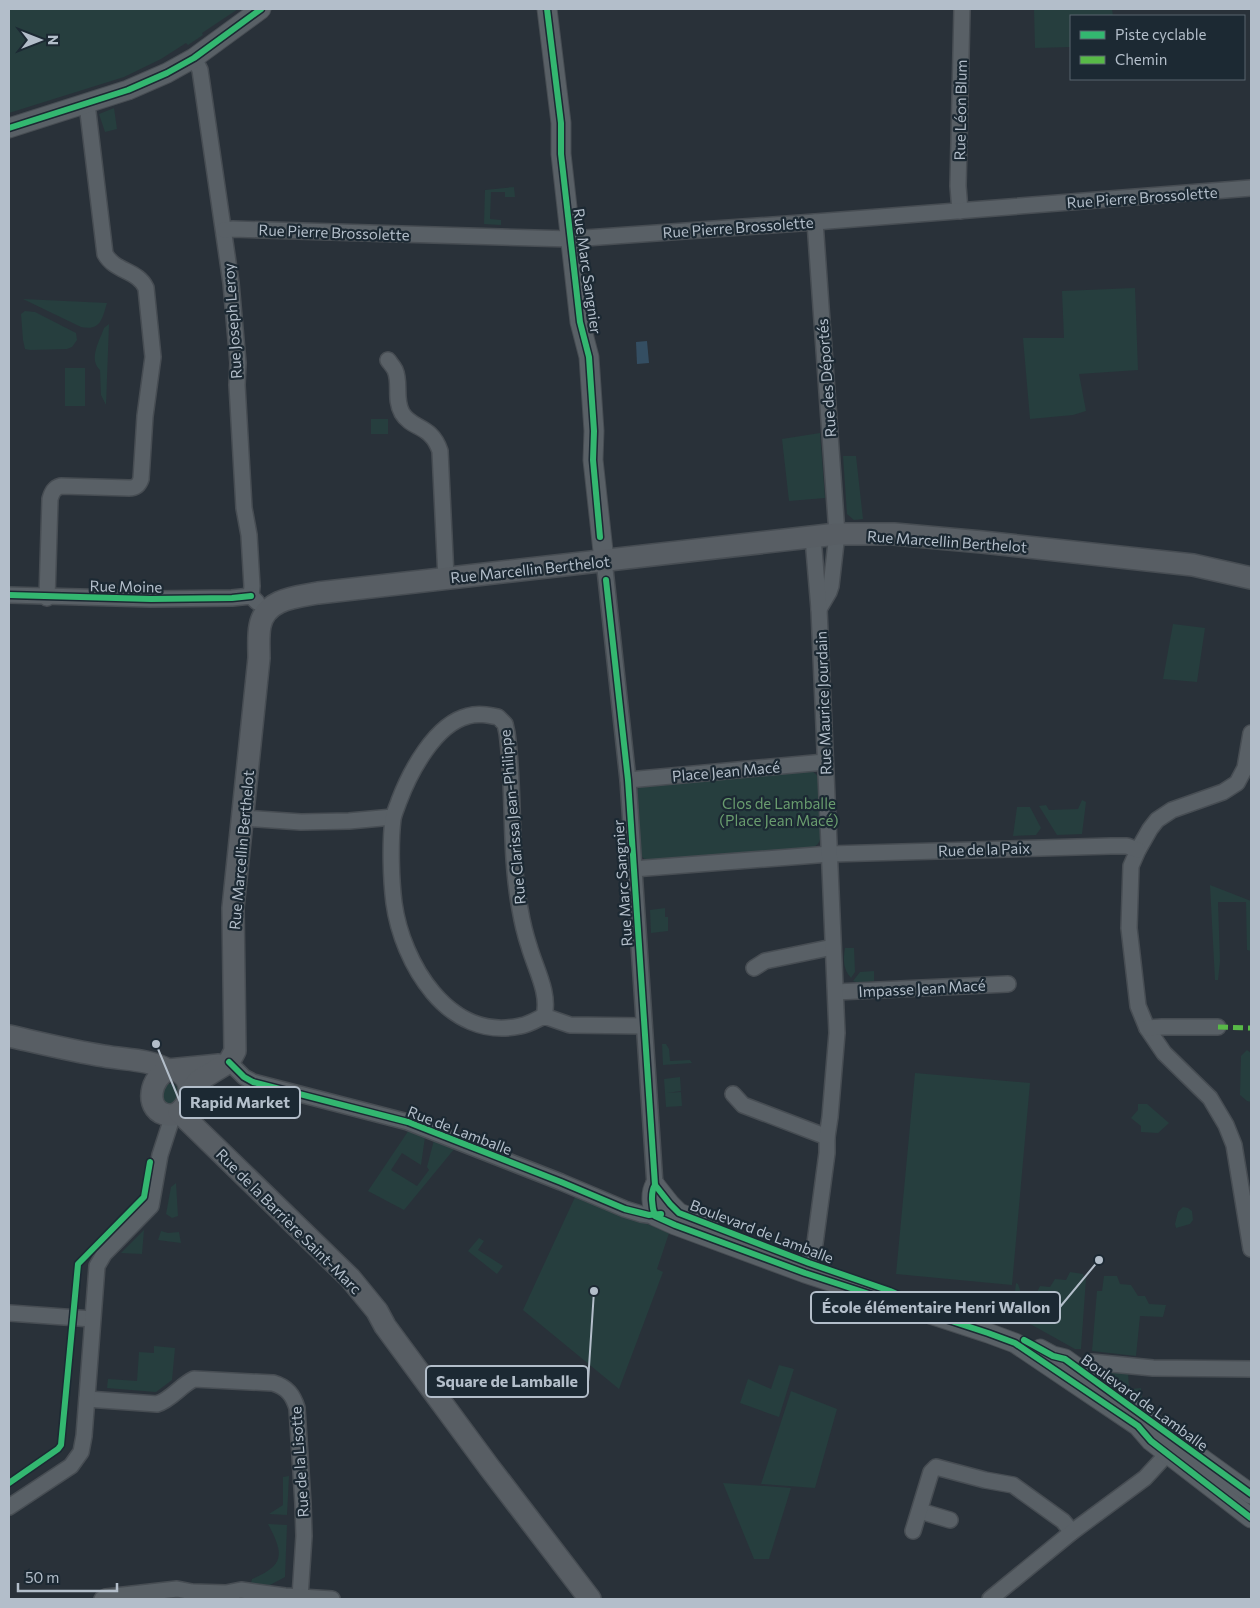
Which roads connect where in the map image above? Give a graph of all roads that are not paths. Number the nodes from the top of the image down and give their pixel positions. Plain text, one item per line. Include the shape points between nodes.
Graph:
1 (261, 9) edge
2 (547, 9) edge
3 (962, 9) edge
4 (194, 58) junction
5 (87, 104) junction
6 (9, 128) edge
7 (1251, 188) edge
8 (960, 210) junction
9 (816, 222) junction
10 (224, 230) junction
11 (571, 239) junction
12 (388, 360) dead end
13 (837, 534) junction
14 (813, 538) junction
15 (604, 560) junction
16 (446, 578) junction
17 (1251, 578) edge
18 (249, 593) junction
19 (9, 596) edge
20 (47, 598) junction
21 (819, 609) junction
22 (268, 611) junction
23 (1251, 733) edge
24 (825, 762) junction
25 (628, 780) junction
26 (394, 817) junction
27 (243, 818) junction
28 (1138, 850) junction
29 (830, 854) junction
30 (633, 869) junction
31 (832, 948) junction
32 (754, 968) dead end
33 (1008, 984) dead end
34 (836, 992) junction
35 (544, 1016) junction
36 (644, 1026) junction
37 (1218, 1027) dead end
38 (1147, 1028) junction
39 (9, 1036) edge
40 (104, 1056) junction
41 (228, 1063) junction
42 (171, 1070) junction
43 (153, 1087) junction
44 (190, 1093) junction
45 (733, 1094) dead end
46 (170, 1112) junction
47 (827, 1138) junction
48 (655, 1184) junction
49 (655, 1216) junction
50 (1251, 1239) edge
51 (807, 1268) junction
52 (9, 1313) edge
53 (92, 1319) junction
54 (1251, 1369) edge
55 (1079, 1378) junction
56 (87, 1399) junction
57 (1167, 1454) junction
58 (1251, 1494) edge
59 (9, 1507) edge
60 (920, 1511) junction
61 (1251, 1518) edge
62 (950, 1520) dead end
63 (913, 1531) dead end
64 (1072, 1532) junction
65 (301, 1598) edge
66 (102, 1599) edge
67 (332, 1599) edge
68 (590, 1599) edge
69 (990, 1599) edge

1 - 4 street
2 - 11 street, Rue Marc Sangnier
3 - 8 street, Rue Léon Blum
4 - 5 street via 128,90
4 - 10 street, Rue Joseph Leroy via 200,70
5 - 6 street
5 - 20 street via 106,254 110,262 144,283 153,357 139,485 134,488 61,486 52,492
7 - 8 street, Rue Pierre Brossolette
8 - 9 street, Rue Pierre Brossolette
9 - 11 street, Rue Pierre Brossolette
9 - 13 street, Rue des Déportés
10 - 11 street, Rue Pierre Brossolette
10 - 18 street, Rue Joseph Leroy via 238,363 244,499 249,535
11 - 15 street, Rue Marc Sangnier via 580,322 589,357 593,460
12 - 16 street via 395,370 401,411 409,421 434,437 440,451
13 - 14 main road, Rue Marcellin Berthelot
13 - 17 main road, Rue Marcellin Berthelot via 894,534 982,542 1193,565
13 - 21 street, Rue Maurice Jourdain via 830,592
14 - 15 main road, Rue Marcellin Berthelot
14 - 21 street, Rue Maurice Jourdain
15 - 16 main road, Rue Marcellin Berthelot
15 - 25 street, Rue Marc Sangnier
16 - 22 main road, Rue Marcellin Berthelot via 287,598
18 - 20 street, Rue Moine via 232,598
18 - 22 street
19 - 20 street, Rue Moine
21 - 24 street, Rue Maurice Jourdain
22 - 27 main road, Rue Marcellin Berthelot via 262,617 260,627
23 - 28 street via 1245,768 1237,783 1223,792 1165,814 1150,829
24 - 25 street, Place Jean Macé
24 - 29 street, Rue Maurice Jourdain
25 - 30 street, Rue Marc Sangnier
26 - 27 street via 301,822
26 - 35 street, Rue Clarissa Jean-Philippe via 394,903 405,945 428,986 451,1010 469,1021 484,1025 518,1027
26 - 35 street, Rue Clarissa Jean-Philippe via 418,760 443,731 467,716 490,715 502,720 509,745 520,908 545,998
27 - 41 main road, Rue Marcellin Berthelot via 233,908 235,1051
28 - 29 street, Rue de la Paix via 1111,846
28 - 38 street via 1130,874 1129,935 1138,1006
29 - 30 street
29 - 31 street, Rue Maurice Jourdain
30 - 36 street, Rue Marc Sangnier
31 - 32 street via 765,961
31 - 34 street, Rue Maurice Jourdain
33 - 34 street, Impasse Jean Macé
34 - 47 street, Rue Maurice Jourdain via 837,1033
35 - 36 street via 570,1025
36 - 48 street, Rue Marc Sangnier
37 - 38 street
38 - 50 street via 1164,1053 1210,1098 1226,1125 1237,1156
39 - 40 main road
40 - 42 main road via 136,1060
40 - 43 main road via 132,1067
41 - 42 main road
41 - 44 main road via 198,1082
41 - 49 street, Rue de Lamballe via 253,1082 408,1122 625,1209
42 - 43 main road via 161,1074
42 - 44 main road via 180,1072 187,1079
43 - 46 main road via 153,1103
44 - 46 main road via 187,1103
45 - 47 street via 743,1105
46 - 53 street via 150,1206 98,1262
46 - 68 main road, Rue de la Barrière Saint-Marc via 355,1284
47 - 51 street, Rue Maurice Jourdain via 815,1243
48 - 49 street via 652,1190
48 - 51 street, Boulevard de Lamballe via 679,1213
49 - 51 street, Boulevard de Lamballe
51 - 55 street, Boulevard de Lamballe via 1016,1336 1065,1359
52 - 53 street
53 - 56 street
54 - 55 street via 1153,1368 1090,1362
55 - 57 street, Boulevard de Lamballe
55 - 58 street, Boulevard de Lamballe
56 - 59 street via 82,1446 74,1463
56 - 65 street, Rue de la Lisotte via 157,1404 194,1379 273,1383 286,1388 297,1408 304,1536
57 - 61 street, Boulevard de Lamballe
57 - 64 street via 1145,1478
60 - 62 street
60 - 63 street
60 - 64 street via 931,1472 936,1467 1013,1485 1063,1521
64 - 69 street
65 - 66 street via 241,1590 226,1593 177,1589
65 - 67 street

